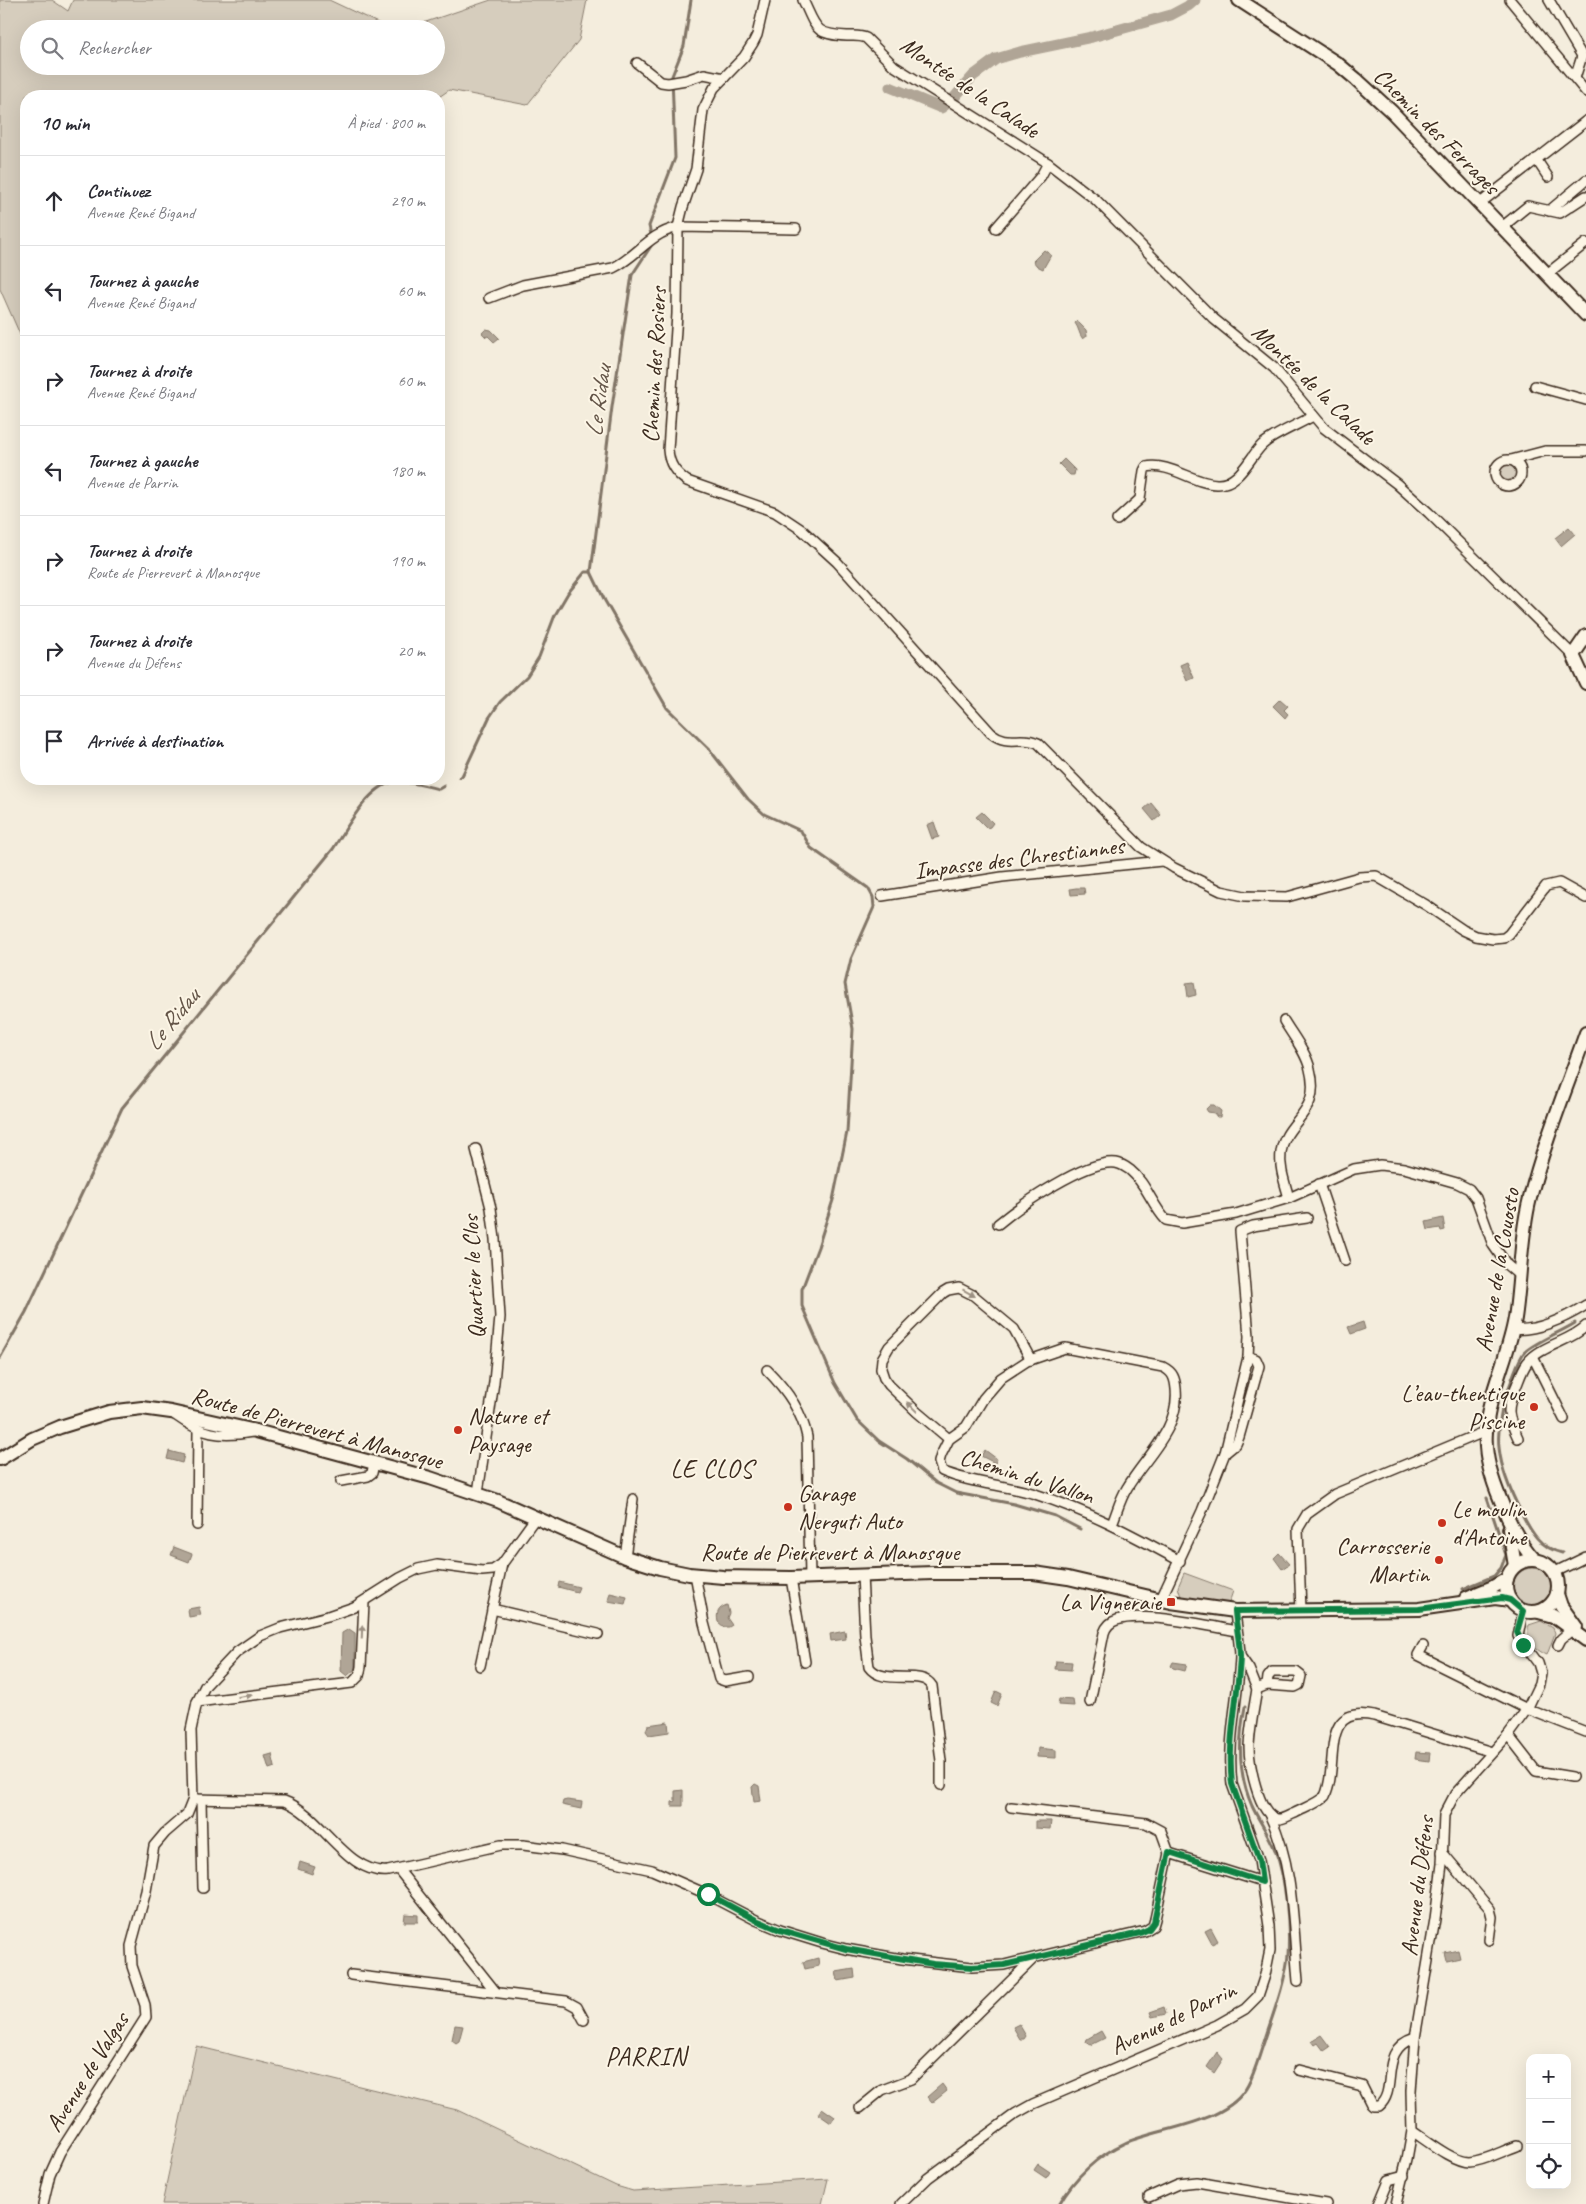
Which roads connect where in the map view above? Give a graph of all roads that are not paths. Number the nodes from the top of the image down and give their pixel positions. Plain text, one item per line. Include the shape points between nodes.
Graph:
1 (765, 0) edge
2 (803, 0) edge
3 (1239, 0) edge
4 (1510, 0) edge
5 (1550, 3) edge
6 (637, 63) dead end
7 (724, 78) junction
8 (1575, 78) junction
9 (1586, 92) edge
10 (1583, 123) edge
11 (1586, 135) edge
12 (1536, 160) junction
13 (1048, 163) junction
14 (1548, 177) dead end
15 (1586, 180) edge
16 (1575, 190) junction
17 (1584, 197) edge
18 (1479, 204) junction
19 (1549, 211) junction
20 (1502, 227) junction
21 (678, 228) junction
22 (996, 228) dead end
23 (796, 229) dead end
24 (1586, 243) edge
25 (1547, 274) junction
26 (489, 298) dead end
27 (1586, 315) edge
28 (1535, 386) dead end
29 (1586, 400) edge
30 (1313, 416) junction
31 (1586, 451) edge
32 (1512, 460) dead end
33 (1117, 520) dead end
34 (1586, 636) edge
35 (1573, 655) junction
36 (1586, 682) edge
37 (1162, 861) junction
38 (882, 896) dead end
39 (1586, 898) edge
40 (1284, 1022) dead end
41 (1586, 1033) edge
42 (476, 1149) dead end
43 (1318, 1184) junction
44 (1289, 1198) junction
45 (1307, 1218) dead end
46 (998, 1224) dead end
47 (1344, 1261) dead end
48 (1520, 1276) junction
49 (1582, 1308) edge
50 (1586, 1325) edge
51 (1512, 1329) junction
52 (1248, 1357) junction
53 (1533, 1357) junction
54 (1031, 1360) junction
55 (767, 1370) dead end
56 (171, 1412) junction
57 (1564, 1419) dead end
58 (198, 1430) junction
59 (1486, 1430) junction
60 (256, 1431) junction
61 (1518, 1438) dead end
62 (950, 1439) junction
63 (1225, 1453) junction
64 (0, 1459) edge
65 (374, 1463) junction
66 (341, 1480) dead end
67 (478, 1493) junction
68 (633, 1499) dead end
69 (536, 1517) junction
70 (1507, 1517) junction
71 (1112, 1524) junction
72 (197, 1525) dead end
73 (625, 1557) junction
74 (1586, 1557) edge
75 (1535, 1560) junction
76 (1180, 1561) junction
77 (502, 1564) junction
78 (1515, 1566) junction
79 (1555, 1572) junction
80 (695, 1574) junction
81 (862, 1575) junction
82 (810, 1577) junction
83 (791, 1578) junction
84 (1507, 1579) junction
85 (1558, 1594) junction
86 (1161, 1599) junction
87 (1510, 1600) junction
88 (364, 1602) junction
89 (1453, 1604) junction
90 (492, 1609) junction
91 (1235, 1611) junction
92 (1301, 1611) junction
93 (1523, 1611) junction
94 (1539, 1612) junction
95 (1574, 1628) junction
96 (1237, 1631) junction
97 (598, 1634) dead end
98 (1586, 1640) edge
99 (1558, 1645) dead end
100 (1423, 1646) dead end
101 (1240, 1656) junction
102 (805, 1662) dead end
103 (480, 1666) dead end
104 (749, 1677) dead end
105 (1267, 1685) junction
106 (1258, 1689) junction
107 (197, 1702) junction
108 (1090, 1702) dead end
109 (1526, 1709) junction
110 (1586, 1732) edge
111 (1508, 1734) junction
112 (1492, 1752) junction
113 (1572, 1777) dead end
114 (941, 1786) dead end
115 (197, 1800) junction
116 (1011, 1806) dead end
117 (1270, 1816) junction
118 (1169, 1852) junction
119 (1442, 1852) junction
120 (398, 1869) junction
121 (1262, 1882) junction
122 (203, 1888) dead end
123 (1489, 1940) dead end
124 (1034, 1959) junction
125 (352, 1975) dead end
126 (1298, 1981) dead end
127 (495, 1991) junction
128 (584, 2020) dead end
129 (1416, 2038) junction
130 (1300, 2070) dead end
131 (860, 2108) dead end
132 (1412, 2131) junction
133 (1517, 2146) dead end
134 (1404, 2176) junction
135 (1149, 2196) dead end
136 (43, 2204) edge
137 (901, 2204) edge
138 (1326, 2204) edge
139 (1379, 2204) edge
140 (1396, 2204) edge

1 - 7 street, Chemin des Rosiers via 753,44
2 - 13 street, Montée de la Calade via 823,33 866,38 894,66
3 - 18 main road, Chemin des Ferrages via 1350,74 1392,112
4 - 8 street
5 - 8 street via 1582,56
6 - 7 street via 661,82 672,83 704,74
7 - 21 street, Chemin des Rosiers via 703,110 696,169
8 - 9 street
10 - 11 street
10 - 12 street
12 - 14 street
12 - 18 street
13 - 22 street, Montée de la Calade via 1041,176
13 - 30 street, Montée de la Calade via 1096,200 1214,319 1274,368
15 - 16 street
16 - 17 street
16 - 19 street
17 - 19 street via 1563,212
18 - 20 main road, Chemin des Ferrages
19 - 20 street via 1528,206
20 - 25 main road, Chemin des Ferrages
21 - 23 street
21 - 26 street via 648,240 613,268 523,285
21 - 37 street, Chemin des Rosiers via 678,314 668,450 672,466 679,476 790,520 820,545 991,733 1003,741 1033,741 1043,746 1119,825
24 - 25 street
25 - 27 main road, Chemin des Ferrages
28 - 29 street
30 - 33 street via 1266,442 1236,476 1224,484 1214,484 1160,467 1146,467 1140,499
30 - 35 street, Montée de la Calade via 1429,513
31 - 32 street via 1545,452
34 - 35 main road
35 - 36 main road
37 - 38 street, Impasse des Chrestiannes via 1002,877
37 - 39 street, Chemin des Rosiers via 1221,890 1251,897 1294,897 1358,877 1376,876 1463,930 1485,939 1504,938 1510,934 1546,886 1559,883
40 - 44 street via 1308,1060 1312,1084 1309,1105 1287,1136 1281,1154 1282,1175
41 - 48 main road, Avenue de la Couosto via 1530,1197
42 - 67 street, Quartier le Clos via 496,1239 500,1317
43 - 44 street
43 - 47 street
43 - 48 street via 1354,1168 1380,1164 1464,1186 1476,1198 1493,1246
44 - 46 street via 1236,1214 1174,1223 1161,1214 1134,1174 1119,1163 1111,1163 1050,1187
45 - 52 street via 1240,1231
48 - 51 main road, Avenue de la Couosto
49 - 50 street
49 - 51 street via 1531,1329
50 - 53 street
51 - 59 main road, Avenue de la Couosto
52 - 63 street
52 - 63 street via 1256,1359 1259,1366 1239,1437
53 - 57 street
53 - 61 street via 1525,1366 1509,1406 1509,1419
54 - 62 street via 1001,1378 966,1427
62 -> 54 street via 917,1412 889,1384 880,1369 889,1347 944,1293 959,1288 973,1295 1014,1329
54 - 71 street via 1071,1348 1163,1367 1175,1378 1172,1418 1161,1442 1123,1494
55 - 82 street via 783,1388 805,1427
56 - 58 street
56 - 60 main road, Route de Pierrevert à Manosque
56 - 64 main road, Route de Pierrevert à Manosque via 132,1409 83,1418 32,1439
58 - 60 street via 236,1435
58 - 72 street
59 - 70 main road, Avenue de la Couosto via 1488,1461
59 - 92 street via 1335,1494 1307,1514 1298,1529
60 - 65 main road, Route de Pierrevert à Manosque
62 - 71 street, Chemin du Vallon via 940,1455 942,1471 1033,1493
63 - 76 street
65 - 66 street via 368,1476
65 - 67 main road, Route de Pierrevert à Manosque
67 - 69 main road, Route de Pierrevert à Manosque
68 - 73 street
69 - 73 main road, Route de Pierrevert à Manosque
69 - 77 street
70 - 75 main road, Avenue de la Couosto via 1524,1548
70 - 78 main road, Avenue de la Couosto
71 - 76 street, Chemin du Vallon
73 - 80 main road, Route de Pierrevert à Manosque
74 - 79 street
75 - 78 main road
75 - 79 main road via 1545,1563
76 - 86 street
77 - 88 street via 487,1572 447,1566 427,1567 400,1578
77 - 90 street
78 - 84 main road
79 - 85 main road
80 - 83 main road, Route de Pierrevert à Manosque
80 - 104 street via 718,1679
81 - 82 main road, Route de Pierrevert à Manosque
81 - 86 main road, Route de Pierrevert à Manosque via 1034,1573
81 - 114 street via 869,1667 878,1675 926,1680 932,1686
82 - 83 main road, Route de Pierrevert à Manosque
83 - 102 street
84 - 87 main road
84 - 89 main road, Route de Pierrevert à Manosque
85 - 94 main road via 1551,1605
85 - 95 main road
86 - 91 main road, Route de Pierrevert à Manosque
87 - 89 main road, Route de Pierrevert à Manosque via 1495,1598
87 - 93 main road
88 - 107 street via 260,1636 212,1678
107 -> 88 street via 352,1683 359,1676 361,1667
89 - 92 main road, Route de Pierrevert à Manosque via 1419,1609
90 - 97 street
90 - 103 street
91 - 92 main road, Route de Pierrevert à Manosque
91 - 96 street, Avenue de Parrin
93 - 94 main road
93 - 109 street, Avenue du Défens via 1518,1636 1535,1658 1541,1673
94 - 95 main road
95 - 98 main road
95 - 99 street
96 - 101 street, Avenue de Parrin
96 - 108 street via 1166,1619 1116,1620 1106,1627 1104,1633
100 - 109 street via 1418,1655
101 - 106 street
101 - 121 street, Avenue de Parrin via 1231,1742 1232,1784 1259,1860
105 - 105 street via 1295,1686 1301,1682 1301,1676 1296,1672 1272,1672
105 - 106 street
106 - 117 street via 1249,1753 1256,1789
107 - 115 street via 190,1740
109 - 110 street
109 - 111 street, Avenue du Défens
111 - 112 street, Avenue du Défens
111 - 113 street via 1533,1770
112 - 117 street via 1374,1716 1351,1714 1342,1719 1336,1731 1324,1796 1281,1819
112 - 119 street, Avenue du Défens via 1463,1782 1448,1806 1443,1822
115 - 120 street via 290,1803 305,1812 361,1864 375,1870
115 - 122 street
115 - 136 street, Avenue de Valgas via 154,1846 131,1946 132,1966 146,2004 146,2017 60,2152 50,2174
116 - 118 street via 1146,1823 1161,1831
117 - 126 street via 1287,1864
118 - 121 street
118 - 124 street via 1155,1919 1149,1929
119 - 123 street via 1490,1910
119 - 129 street, Avenue du Défens
120 - 124 street via 501,1845 562,1850 652,1870 772,1927 846,1949 933,1964 972,1967
120 - 127 street
121 - 137 street, Avenue de Parrin via 1269,1926 1269,1959 1261,1989 1247,2008 1217,2025 1015,2114 928,2178
124 - 131 street via 911,2079 882,2090
125 - 127 street
127 - 128 street via 571,2002
129 - 130 street via 1403,2043 1396,2051 1383,2103 1377,2107 1371,2104 1362,2086
129 - 132 street, Avenue du Défens via 1411,2091
132 - 133 street via 1466,2162
132 - 134 street, Avenue du Défens
134 - 139 street via 1390,2180
134 - 140 street, Avenue du Défens
135 - 138 street via 1178,2184 1198,2182

